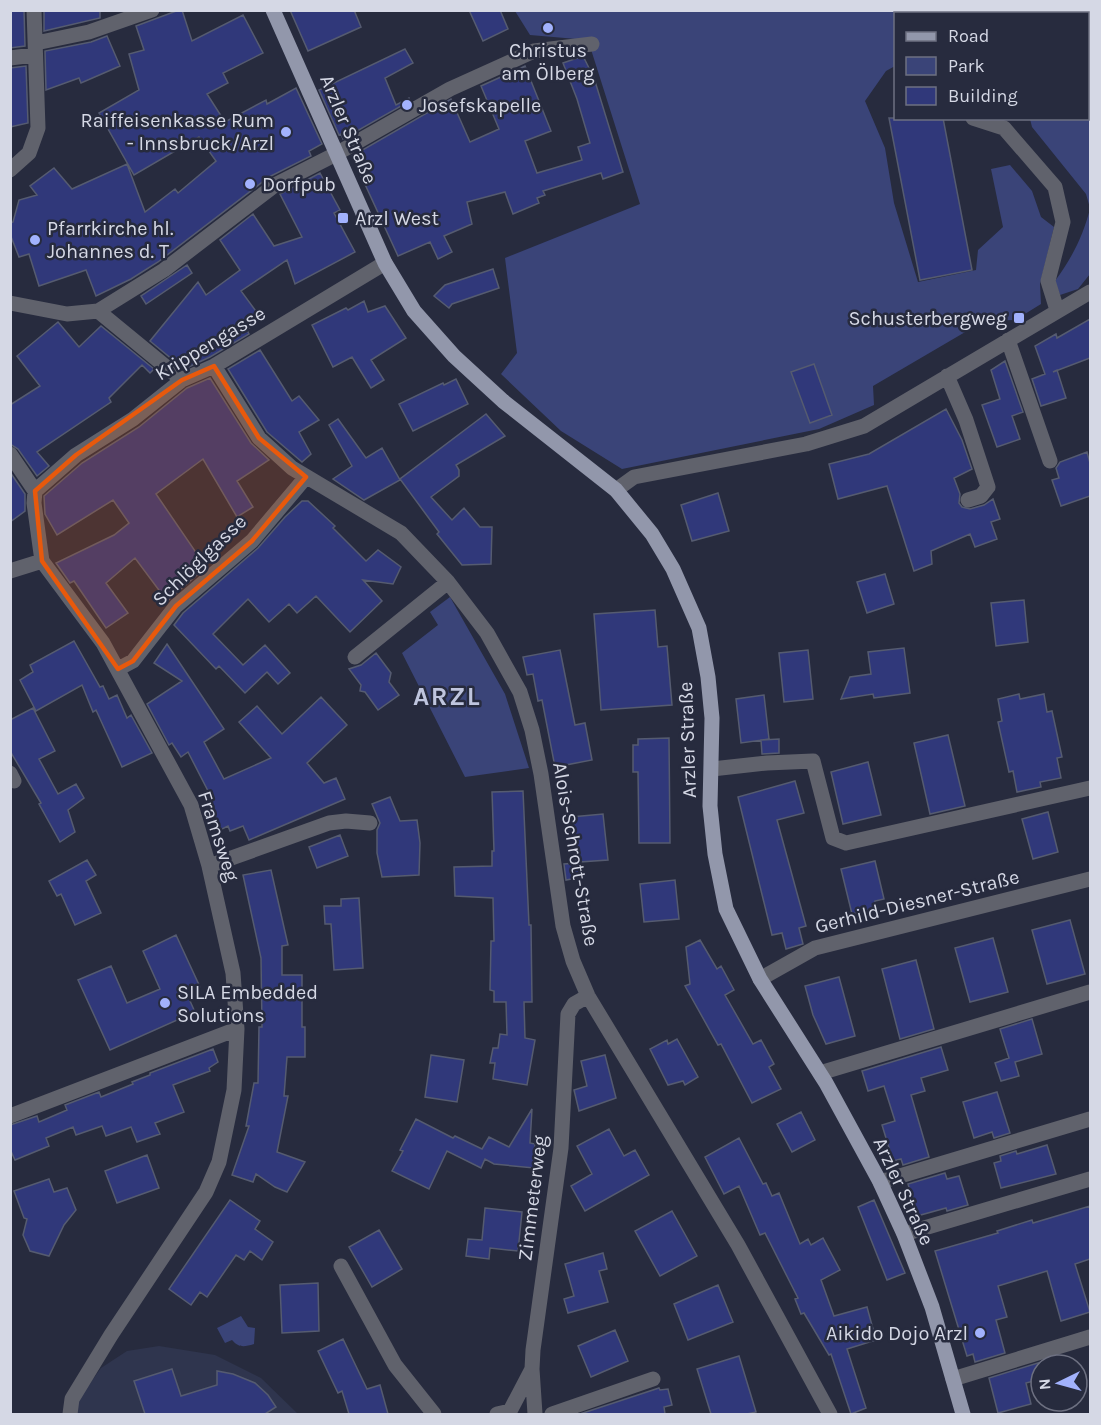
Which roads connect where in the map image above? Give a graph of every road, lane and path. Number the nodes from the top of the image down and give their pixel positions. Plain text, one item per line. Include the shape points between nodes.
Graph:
1 (34, 10) edge
2 (152, 10) edge
3 (273, 10) edge
4 (592, 44) dead end
5 (35, 49) junction
6 (10, 58) edge
7 (979, 120) edge
8 (336, 154) junction
9 (10, 170) edge
10 (385, 263) junction
11 (1090, 292) edge
12 (10, 303) edge
13 (1057, 310) junction
14 (98, 311) junction
15 (1008, 340) junction
16 (214, 366) junction
17 (947, 376) junction
18 (182, 380) junction
19 (10, 454) edge
20 (1050, 461) dead end
21 (306, 477) junction
22 (616, 490) junction
23 (35, 491) junction
24 (968, 500) dead end
25 (42, 561) junction
26 (10, 571) edge
27 (448, 582) junction
28 (355, 657) dead end
29 (118, 669) junction
30 (712, 769) junction
31 (1090, 788) edge
32 (370, 823) dead end
33 (210, 866) junction
34 (1090, 879) edge
35 (760, 979) junction
36 (1090, 992) edge
37 (588, 996) junction
38 (237, 1029) junction
39 (820, 1073) junction
40 (10, 1116) edge
41 (1090, 1119) edge
42 (1090, 1179) edge
43 (880, 1182) junction
44 (904, 1234) junction
45 (341, 1266) dead end
46 (1090, 1337) edge
47 (532, 1369) junction
48 (653, 1379) dead end
49 (953, 1379) junction
50 (70, 1414) edge
51 (434, 1414) edge
52 (497, 1414) edge
53 (535, 1414) edge
54 (552, 1414) edge
55 (830, 1414) edge
56 (963, 1414) edge

1 - 5 street
2 - 5 street
3 - 8 main road, Arzler Straße
4 - 8 street via 534,51 450,89
5 - 6 street
5 - 9 street via 38,129 29,153
7 - 13 street via 1004,128 1055,187 1063,222 1048,281
8 - 10 main road, Arzler Straße
8 - 14 street via 275,185 164,270
10 - 16 street, Krippengasse
10 - 22 main road, Arzler Straße via 414,311 454,356 502,401
11 - 13 street
12 - 14 street via 67,314
13 - 15 street
14 - 18 street
15 - 17 street
15 - 20 street
16 - 18 street, Krippengasse
16 - 21 street, Alois-Schrott-Straße via 259,438
17 - 22 street via 864,426 806,444 634,477
17 - 24 street via 988,483 985,493
18 - 23 street, Krippengasse via 133,419 76,455
19 - 23 street
21 - 27 street, Alois-Schrott-Straße via 401,533
21 - 29 street, Schlöglgasse via 252,541 176,606 133,661
22 - 30 main road, Arzler Straße via 652,534 673,569 699,628 712,718
23 - 25 street
25 - 26 street
25 - 29 street, Framsweg
27 - 28 street
27 - 37 street, Alois-Schrott-Straße via 487,633 520,692 541,774 563,926
29 - 33 street, Framsweg via 190,805
30 - 31 street via 813,761 833,838 846,843
30 - 35 main road, Arzler Straße via 710,806 726,909
32 - 33 street via 329,823
33 - 38 street, Framsweg via 233,974
34 - 35 street, Gerhild-Diesner-Straße via 815,948
35 - 39 main road, Arzler Straße
36 - 39 street
37 - 47 street, Zimmeterweg via 574,1004 568,1014 561,1148
37 - 55 street, Alois-Schrott-Straße via 738,1245
38 - 40 street
38 - 50 street, Framsweg via 234,1090 219,1162 206,1192 111,1335 72,1399
39 - 43 main road, Arzler Straße
41 - 43 street
42 - 44 street
43 - 44 main road, Arzler Straße
44 - 49 main road, Arzler Straße via 932,1307
45 - 51 street via 395,1365
46 - 49 street
47 - 52 street via 510,1410
47 - 53 street, Zimmeterweg
48 - 54 street
49 - 56 main road, Arzler Straße

